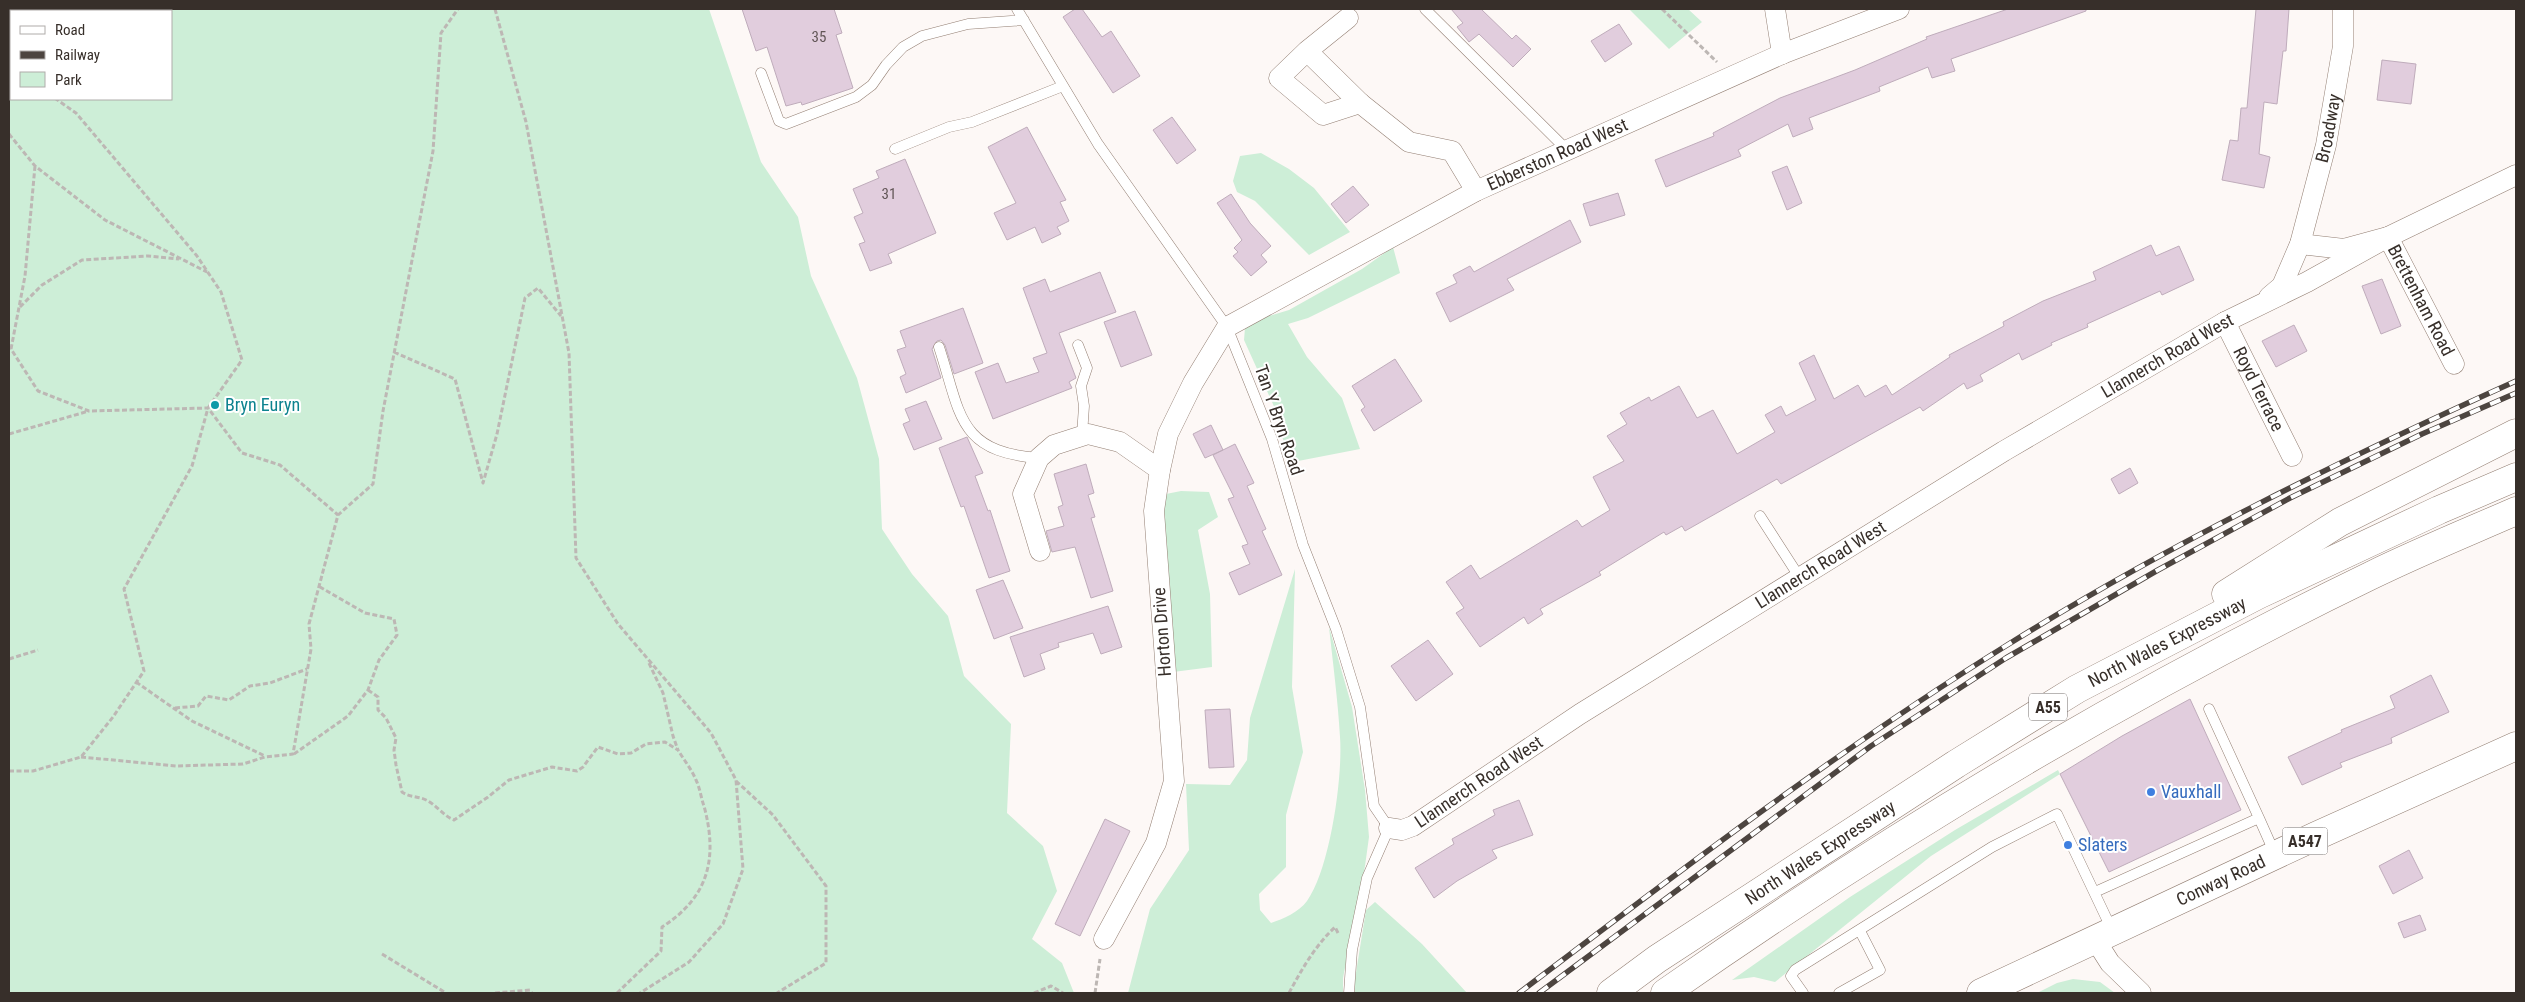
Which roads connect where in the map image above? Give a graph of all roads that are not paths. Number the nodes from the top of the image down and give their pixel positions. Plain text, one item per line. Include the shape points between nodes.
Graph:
1 (1017, 9) edge
2 (1425, 9) edge
3 (1775, 9) edge
4 (1899, 9) edge
5 (2344, 9) edge
6 (1348, 18) dead end
7 (1024, 20) junction
8 (1307, 51) junction
9 (1782, 54) junction
10 (761, 73) dead end
11 (1063, 86) junction
12 (1360, 102) junction
13 (895, 149) dead end
14 (1567, 150) junction
15 (2516, 175) edge
16 (1476, 191) junction
17 (2388, 237) junction
18 (2300, 244) junction
19 (2257, 306) junction
20 (2225, 322) junction
21 (1228, 327) junction
22 (1078, 344) dead end
23 (939, 347) dead end
24 (2454, 364) dead end
25 (2516, 432) edge
26 (1082, 435) junction
27 (2292, 456) dead end
28 (1039, 458) junction
29 (1160, 470) junction
30 (2516, 477) edge
31 (2516, 511) edge
32 (1760, 516) dead end
33 (1040, 551) dead end
34 (1800, 578) junction
35 (2077, 689) junction
36 (2208, 709) dead end
37 (2516, 746) edge
38 (2259, 818) junction
39 (1389, 828) junction
40 (2276, 856) junction
41 (2095, 892) junction
42 (1860, 931) junction
43 (2105, 937) junction
44 (1104, 939) road end
45 (1349, 993) edge
46 (1612, 993) edge
47 (1665, 993) edge
48 (1803, 993) edge
49 (1839, 993) edge
50 (1981, 993) edge
51 (2141, 993) edge

1 - 7 lane, Tan Y Bryn Road
2 - 14 lane
3 - 9 street
4 - 9 street, Ebberston Road West
5 - 18 street, Broadway via 2343,46 2326,145
6 - 8 street
7 - 10 lane via 968,24 922,36 903,47 872,85 856,97 786,124 779,121
7 - 11 lane, Tan Y Bryn Road
8 - 12 street
8 - 12 street via 1279,78 1323,115
9 - 14 street, Ebberston Road West
11 - 13 lane
11 - 21 lane, Tan Y Bryn Road via 1098,144
12 - 16 street via 1409,142 1452,151
14 - 16 street, Ebberston Road West
15 - 17 street, Llannerch Road West
16 - 21 street, Ebberston Road West
17 - 18 street, Llannerch Road West via 2344,250
17 - 19 street, Llannerch Road West
17 - 24 street, Brettenham Road
18 - 19 street, Llannerch Road West via 2282,286
19 - 20 street, Llannerch Road West
20 - 27 street, Royd Terrace
20 - 34 street, Llannerch Road West via 2004,451
21 - 29 street, Horton Drive via 1184,400 1168,434
21 - 39 lane, Tan Y Bryn Road via 1272,439 1303,546 1336,629 1360,707 1374,806
22 - 26 lane via 1087,368 1081,386 1084,406
23 - 28 lane via 967,429 977,440 998,450 1013,456
25 - 35 main road via 2340,522
26 - 28 street via 1054,444
26 - 29 street via 1120,442
28 - 33 street via 1023,494
29 - 44 street, Horton Drive via 1155,520 1174,781 1156,842
30 - 35 main road, North Wales Expressway / A55 via 2258,595
31 - 47 main road, North Wales Expressway / A55 via 2373,574 2059,742 1865,860
32 - 34 lane
34 - 39 street, Llannerch Road West via 1580,714 1412,826 1402,830
35 - 46 main road, North Wales Expressway / A55 via 1657,959
36 - 38 lane
37 - 40 main road, Conway Road / A547
38 - 40 lane
38 - 41 lane
39 - 45 lane via 1367,878 1352,950
40 - 43 main road, Conway Road / A547
41 - 42 lane via 2057,814 1992,847
41 - 43 lane
42 - 48 lane via 1795,970 1791,976 1793,982
42 - 49 lane via 1880,970
43 - 50 main road, Conway Road / A547
43 - 51 street via 2110,963

